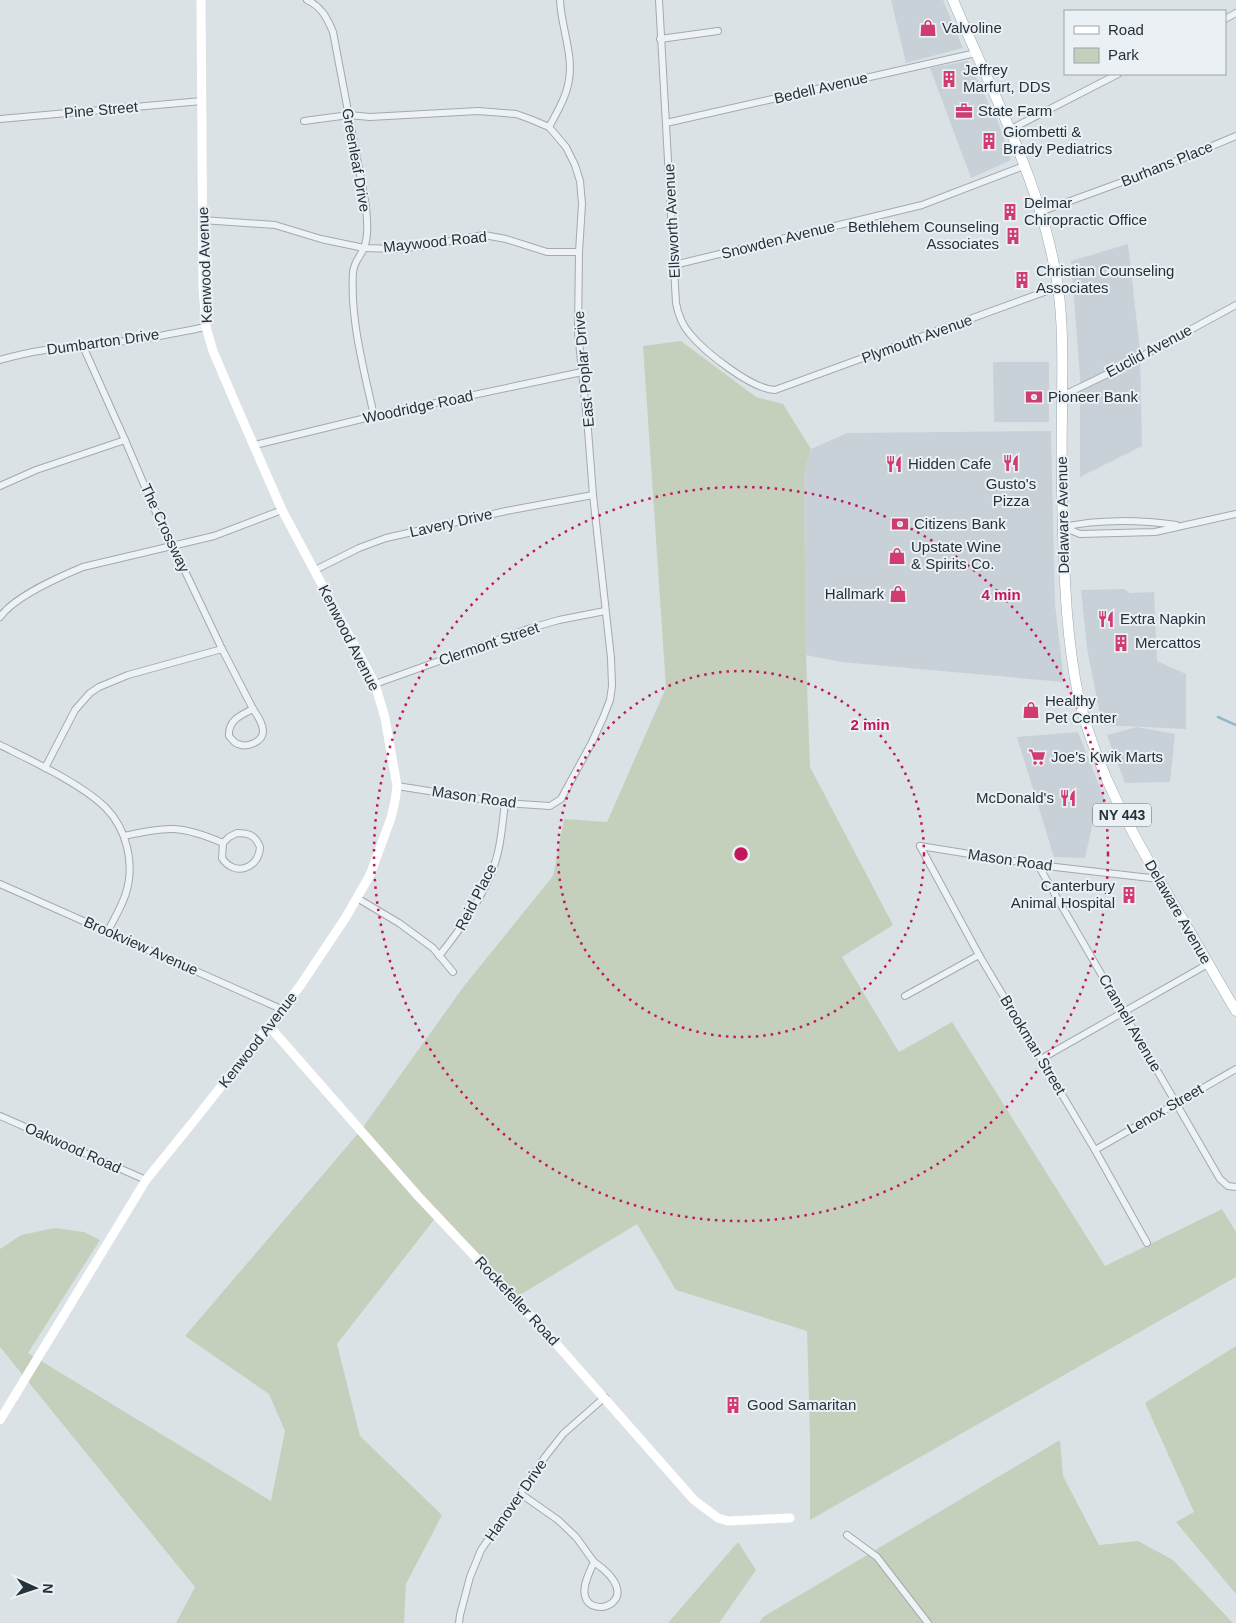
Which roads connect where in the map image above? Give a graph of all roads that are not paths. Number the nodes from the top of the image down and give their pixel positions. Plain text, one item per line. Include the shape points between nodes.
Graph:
1 (201, 0) edge
2 (307, 0) edge
3 (560, 0) edge
4 (659, 0) edge
5 (953, 0) edge
6 (718, 31) dead end
7 (660, 39) junction
8 (976, 53) junction
9 (1116, 75) edge
10 (202, 101) junction
11 (349, 115) junction
12 (0, 119) edge
13 (304, 121) dead end
14 (666, 123) junction
15 (549, 127) junction
16 (1009, 130) junction
17 (1236, 136) edge
18 (1024, 166) junction
19 (1040, 212) junction
20 (202, 220) junction
21 (364, 248) junction
22 (579, 252) junction
23 (674, 265) junction
24 (1058, 287) junction
25 (1236, 305) edge
26 (206, 327) junction
27 (82, 344) junction
28 (0, 360) edge
29 (582, 372) junction
30 (775, 390) joint
31 (1062, 396) junction
32 (374, 416) junction
33 (125, 440) junction
34 (255, 445) junction
35 (0, 486) edge
36 (593, 495) junction
37 (282, 510) junction
38 (1236, 514) edge
39 (1182, 526) junction
40 (1063, 527) junction
41 (173, 546) junction
42 (315, 570) junction
43 (605, 611) junction
44 (0, 615) edge
45 (222, 649) junction
46 (375, 684) junction
47 (254, 709) junction
48 (0, 745) edge
49 (45, 768) junction
50 (397, 786) junction
51 (505, 803) junction
52 (550, 806) joint
53 (124, 836) junction
54 (223, 843) junction
55 (920, 846) joint
56 (1038, 865) junction
57 (1159, 879) junction
58 (0, 884) edge
59 (357, 898) junction
60 (108, 931) junction
61 (979, 955) junction
62 (439, 956) junction
63 (1208, 964) junction
64 (453, 972) dead end
65 (905, 996) dead end
66 (282, 1009) junction
67 (1236, 1011) edge
68 (1124, 1012) junction
69 (269, 1026) junction
70 (1041, 1059) junction
71 (1236, 1069) edge
72 (1176, 1103) junction
73 (0, 1116) edge
74 (1095, 1150) junction
75 (146, 1180) junction
76 (1236, 1187) edge
77 (1147, 1243) dead end
78 (605, 1397) junction
79 (0, 1420) edge
80 (521, 1494) junction
81 (790, 1518) dead end
82 (847, 1535) dead end
83 (594, 1562) junction
84 (459, 1623) edge
85 (928, 1623) edge

1 - 10 street, Kenwood Avenue
2 - 11 street, Greenleaf Drive via 324,13 333,32
3 - 15 street via 570,71 562,104
4 - 7 street, Ellsworth Avenue
5 - 8 main road, Delaware Avenue / NY 443
6 - 7 street
7 - 14 street, Ellsworth Avenue
8 - 14 street, Bedell Avenue
8 - 16 main road, Delaware Avenue / NY 443
9 - 16 street
10 - 12 street, Pine Street
10 - 20 street, Kenwood Avenue
11 - 13 street, East Poplar Drive
11 - 15 street, East Poplar Drive via 370,117 489,111 516,114
11 - 21 street, Greenleaf Drive via 366,206 368,226
14 - 23 street, Ellsworth Avenue
15 - 22 street, East Poplar Drive via 566,147 580,181
16 - 18 main road, Delaware Avenue / NY 443
17 - 19 street, Burhans Place
18 - 19 main road, Delaware Avenue / NY 443
18 - 23 street, Snowden Avenue via 922,205
19 - 24 main road, Delaware Avenue / NY 443
20 - 21 street, Maywood Road via 275,225 320,240
20 - 26 street, Kenwood Avenue
21 - 22 street, Maywood Road via 423,246 484,235 546,252
21 - 32 street, Greenleaf Drive via 353,270 353,295
22 - 29 street, East Poplar Drive via 578,314
23 - 30 street, Ellsworth Avenue via 678,315 689,333 755,385
24 - 30 street, Plymouth Avenue
24 - 31 main road, Delaware Avenue / NY 443
25 - 31 street, Euclid Avenue
26 - 27 street, Dumbarton Drive via 127,341
26 - 34 street, Kenwood Avenue via 223,375
27 - 28 street, Dumbarton Drive
27 - 33 street, The Crossway
29 - 32 street, Woodridge Road
29 - 36 street, East Poplar Drive
31 - 40 main road, Delaware Avenue / NY 443
32 - 34 street, Woodridge Road
33 - 35 street via 36,470
33 - 41 street, The Crossway
34 - 37 street, Kenwood Avenue
36 - 42 street, Lavery Drive via 506,510 386,538
36 - 43 street, East Poplar Drive
37 - 41 street via 214,536
37 - 42 street, Kenwood Avenue
38 - 39 street
39 - 40 street via 1156,522 1082,523
39 - 40 street via 1155,532 1080,534
40 - 57 main road, Delaware Avenue / NY 443 via 1068,633 1079,697 1112,794
41 - 44 street via 74,571 25,596
41 - 45 street, The Crossway
42 - 46 street, Kenwood Avenue
43 - 46 street, Clermont Street via 531,628
43 - 52 street, East Poplar Drive via 611,658 610,700 604,718 561,799
45 - 47 street, The Crossway
45 - 49 street via 128,675 90,693 75,710
46 - 50 street, Kenwood Avenue via 385,718
47 - 47 street, The Crossway via 262,725 262,736 250,745 237,744 229,736 232,722
48 - 49 street
49 - 53 street via 105,807
50 - 51 street, Mason Road
50 - 59 street, Kenwood Avenue via 388,826 370,875
51 - 52 street, Mason Road
51 - 62 street, Reid Place via 492,870 474,906
53 - 54 street via 157,828 180,828
53 - 60 street via 130,868 127,891
54 - 54 street via 222,858 230,866 246,867 258,860 260,847 250,834 237,833
55 - 56 street, Mason Road
55 - 61 street, Brookman Street
56 - 57 street, Mason Road
56 - 68 street, Crannell Avenue
57 - 63 main road, Delaware Avenue / NY 443
58 - 60 street, Brookview Avenue
59 - 62 street via 400,923
59 - 66 street, Kenwood Avenue
60 - 66 street, Brookview Avenue
61 - 65 street
61 - 70 street, Brookman Street
62 - 64 street
63 - 67 main road, Delaware Avenue / NY 443
63 - 68 street
66 - 69 street, Kenwood Avenue
68 - 70 street
68 - 72 street, Crannell Avenue
69 - 75 street, Kenwood Avenue
69 - 78 street, Rockefeller Road via 418,1196
70 - 74 street, Brookman Street
71 - 72 street, Lenox Street
72 - 74 street, Lenox Street
72 - 76 street, Crannell Avenue via 1222,1182
73 - 75 street, Oakwood Road
74 - 77 street, Brookman Street
75 - 79 street, Kenwood Avenue
78 - 80 street, Hanover Drive via 563,1434
78 - 81 street, Rockefeller Road via 708,1512 734,1521
80 - 83 street via 576,1536
80 - 84 street, Hanover Drive via 481,1550 470,1577
82 - 85 street via 877,1557
83 - 83 street via 608,1572 617,1587 618,1596 607,1606 588,1603 584,1594

